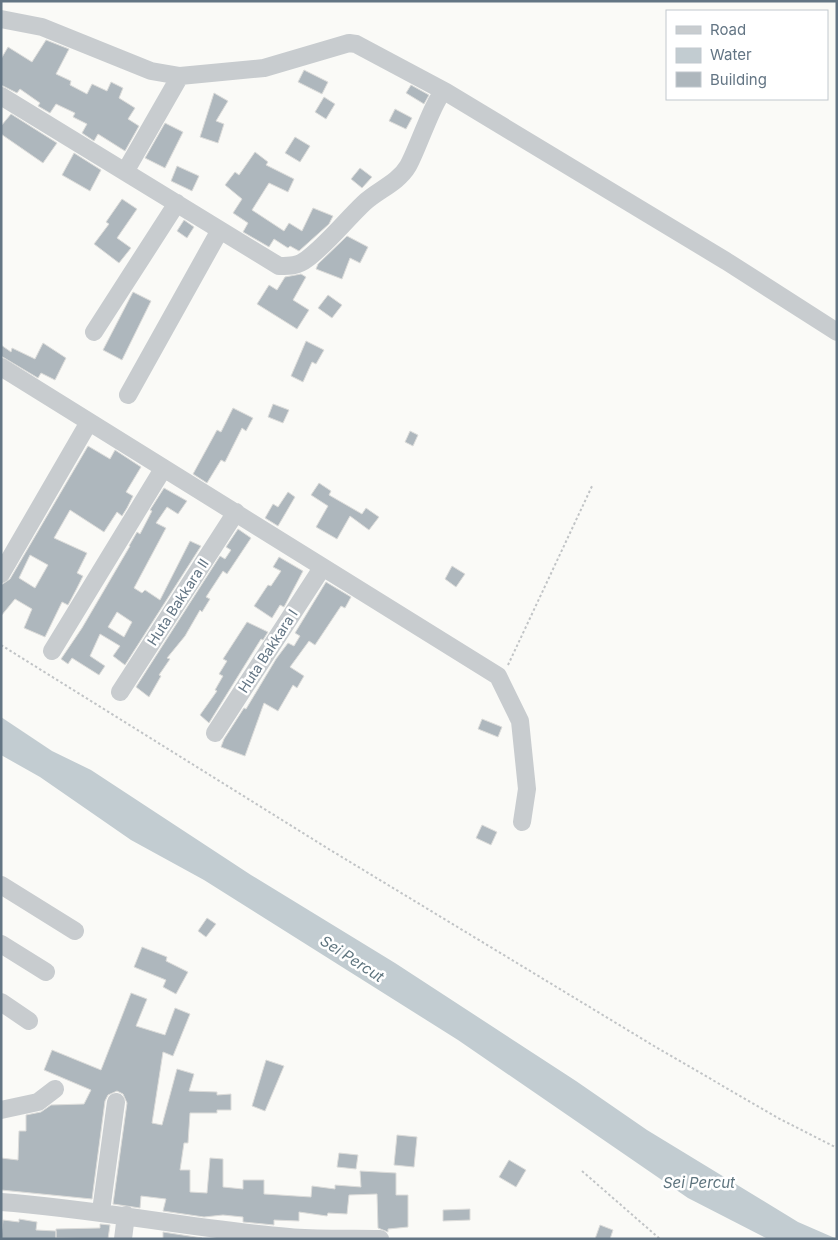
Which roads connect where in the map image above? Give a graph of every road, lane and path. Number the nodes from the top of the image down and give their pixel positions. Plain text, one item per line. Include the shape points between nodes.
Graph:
1 (1, 18) edge
2 (180, 76) junction
3 (444, 92) junction
4 (1, 96) edge
5 (125, 172) junction
6 (177, 203) junction
7 (220, 230) junction
8 (94, 332) dead end
9 (837, 332) edge
10 (1, 367) edge
11 (128, 395) dead end
12 (90, 422) junction
13 (163, 469) junction
14 (592, 484) dead end
15 (236, 512) junction
16 (322, 568) junction
17 (1, 574) edge
18 (1, 645) edge
19 (52, 651) dead end
20 (498, 676) junction
21 (120, 692) dead end
22 (215, 733) dead end
23 (522, 822) dead end
24 (1, 885) edge
25 (76, 931) dead end
26 (1, 944) edge
27 (46, 972) dead end
28 (1, 1002) edge
29 (29, 1021) dead end
30 (55, 1089) dead end
31 (116, 1102) dead end
32 (1, 1110) edge
33 (837, 1148) edge
34 (582, 1171) dead end
35 (1, 1202) edge
36 (101, 1212) junction
37 (126, 1216) junction
38 (189, 1232) edge
39 (122, 1239) edge
40 (380, 1239) edge
41 (660, 1239) edge

1 - 2 street via 42,26 151,71
2 - 3 street via 264,68 350,43
2 - 5 street
3 - 7 street via 435,102 407,168 306,260 292,266 279,266
3 - 9 street via 726,261
4 - 5 street
5 - 6 street
6 - 7 street
6 - 8 street
7 - 11 street
10 - 12 street
12 - 13 street
12 - 17 street
13 - 15 street
13 - 19 street
14 - 20 path via 519,645 506,671
15 - 16 street
15 - 21 street, Huta Bakkara II
16 - 20 street
16 - 22 street, Huta Bakkara I
18 - 33 path via 326,848 654,1046 778,1118
20 - 23 street via 520,721 527,789
24 - 25 street
26 - 27 street
28 - 29 street
30 - 32 street via 38,1102
31 - 36 street
34 - 41 path
35 - 36 street
36 - 37 street
37 - 38 street
37 - 39 street
38 - 40 street

